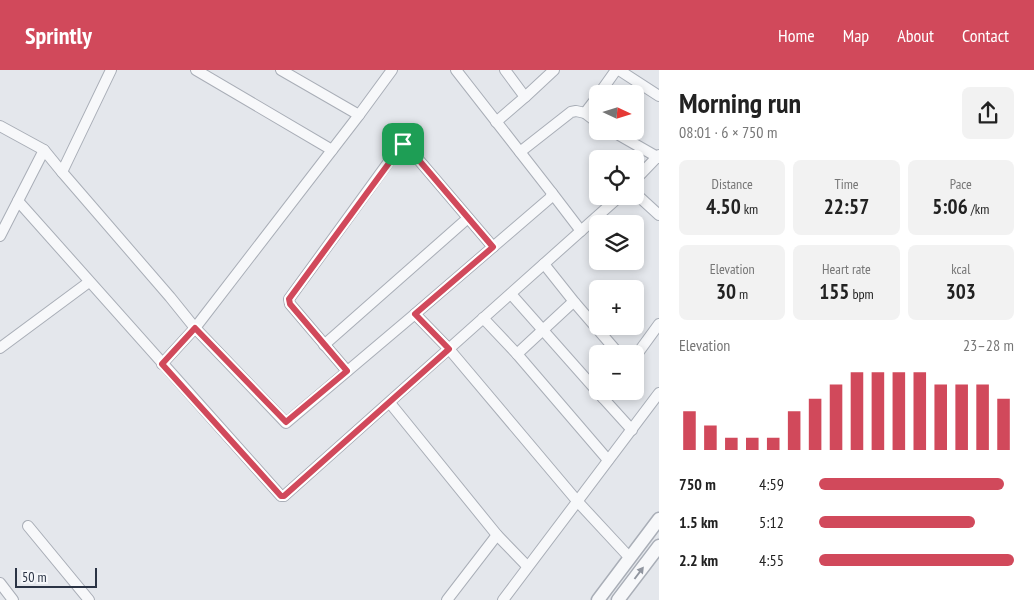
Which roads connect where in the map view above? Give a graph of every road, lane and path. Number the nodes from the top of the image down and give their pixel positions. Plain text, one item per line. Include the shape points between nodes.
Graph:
1 (111, 70) edge
2 (196, 70) edge
3 (281, 70) edge
4 (392, 70) edge
5 (456, 70) edge
6 (505, 70) edge
7 (554, 70) edge
8 (617, 70) edge
9 (606, 85) edge
10 (659, 96) edge
11 (525, 97) junction
12 (589, 107) edge
13 (585, 113) junction
14 (359, 116) junction
15 (589, 116) edge
16 (496, 122) junction
17 (0, 126) edge
18 (629, 140) edge
19 (44, 150) junction
20 (332, 150) junction
21 (520, 152) junction
22 (659, 156) edge
23 (644, 171) edge
24 (62, 172) junction
25 (552, 194) junction
26 (18, 201) junction
27 (644, 201) edge
28 (610, 205) edge
29 (659, 215) edge
30 (468, 218) junction
31 (581, 231) junction
32 (0, 236) edge
33 (493, 247) junction
34 (544, 264) junction
35 (89, 282) junction
36 (511, 294) junction
37 (575, 303) junction
38 (415, 314) junction
39 (483, 318) junction
40 (659, 324) edge
41 (195, 328) junction
42 (543, 330) junction
43 (324, 345) junction
44 (611, 345) edge
45 (644, 345) edge
46 (0, 348) edge
47 (449, 349) junction
48 (516, 354) junction
49 (162, 364) junction
50 (347, 371) junction
51 (589, 378) edge
52 (659, 393) edge
53 (609, 400) edge
54 (390, 403) junction
55 (632, 430) junction
56 (608, 460) junction
57 (578, 502) junction
58 (659, 519) edge
59 (28, 526) dead end
60 (497, 535) junction
61 (659, 546) edge
62 (630, 558) junction
63 (527, 566) junction
64 (0, 583) edge
65 (13, 600) edge
66 (89, 600) edge
67 (447, 600) edge
68 (503, 600) edge
69 (598, 600) edge
70 (618, 600) edge

1 - 24 street
2 - 20 street
3 - 14 street
4 - 14 street
5 - 16 street
6 - 11 street
7 - 11 street
8 - 9 street
8 - 10 street
11 - 16 street
12 - 13 street
13 - 15 street
13 - 21 street via 571,112
14 - 20 street
16 - 21 street
17 - 19 street
18 - 22 street
19 - 24 street
19 - 26 street
20 - 41 street
21 - 25 street
22 - 23 street
24 - 41 street
25 - 31 street
25 - 33 street
26 - 32 street
26 - 35 street
27 - 29 street
28 - 31 street
30 - 33 street
30 - 43 street
30 - 43 street via 406,145 401,145 290,297 290,304
31 - 34 street
33 - 38 street
34 - 36 street
34 - 37 street
35 - 46 street
35 - 49 street
36 - 39 street
36 - 42 street
37 - 42 street
37 - 44 street
38 - 47 street
38 - 50 street
39 - 47 street
39 - 48 street
40 - 45 street
41 - 49 street
41 - 50 street via 286,422
42 - 48 street
42 - 51 street
43 - 50 street
47 - 54 street
47 - 57 street
48 - 56 street
49 - 54 street via 281,496
52 - 55 street
53 - 55 street
54 - 60 street
55 - 56 street
56 - 57 street
57 - 62 street
57 - 63 street
58 - 62 street
59 - 66 street
60 - 63 street
60 - 67 street
70 -> 61 street
62 - 69 street
63 - 68 street
64 - 65 street

